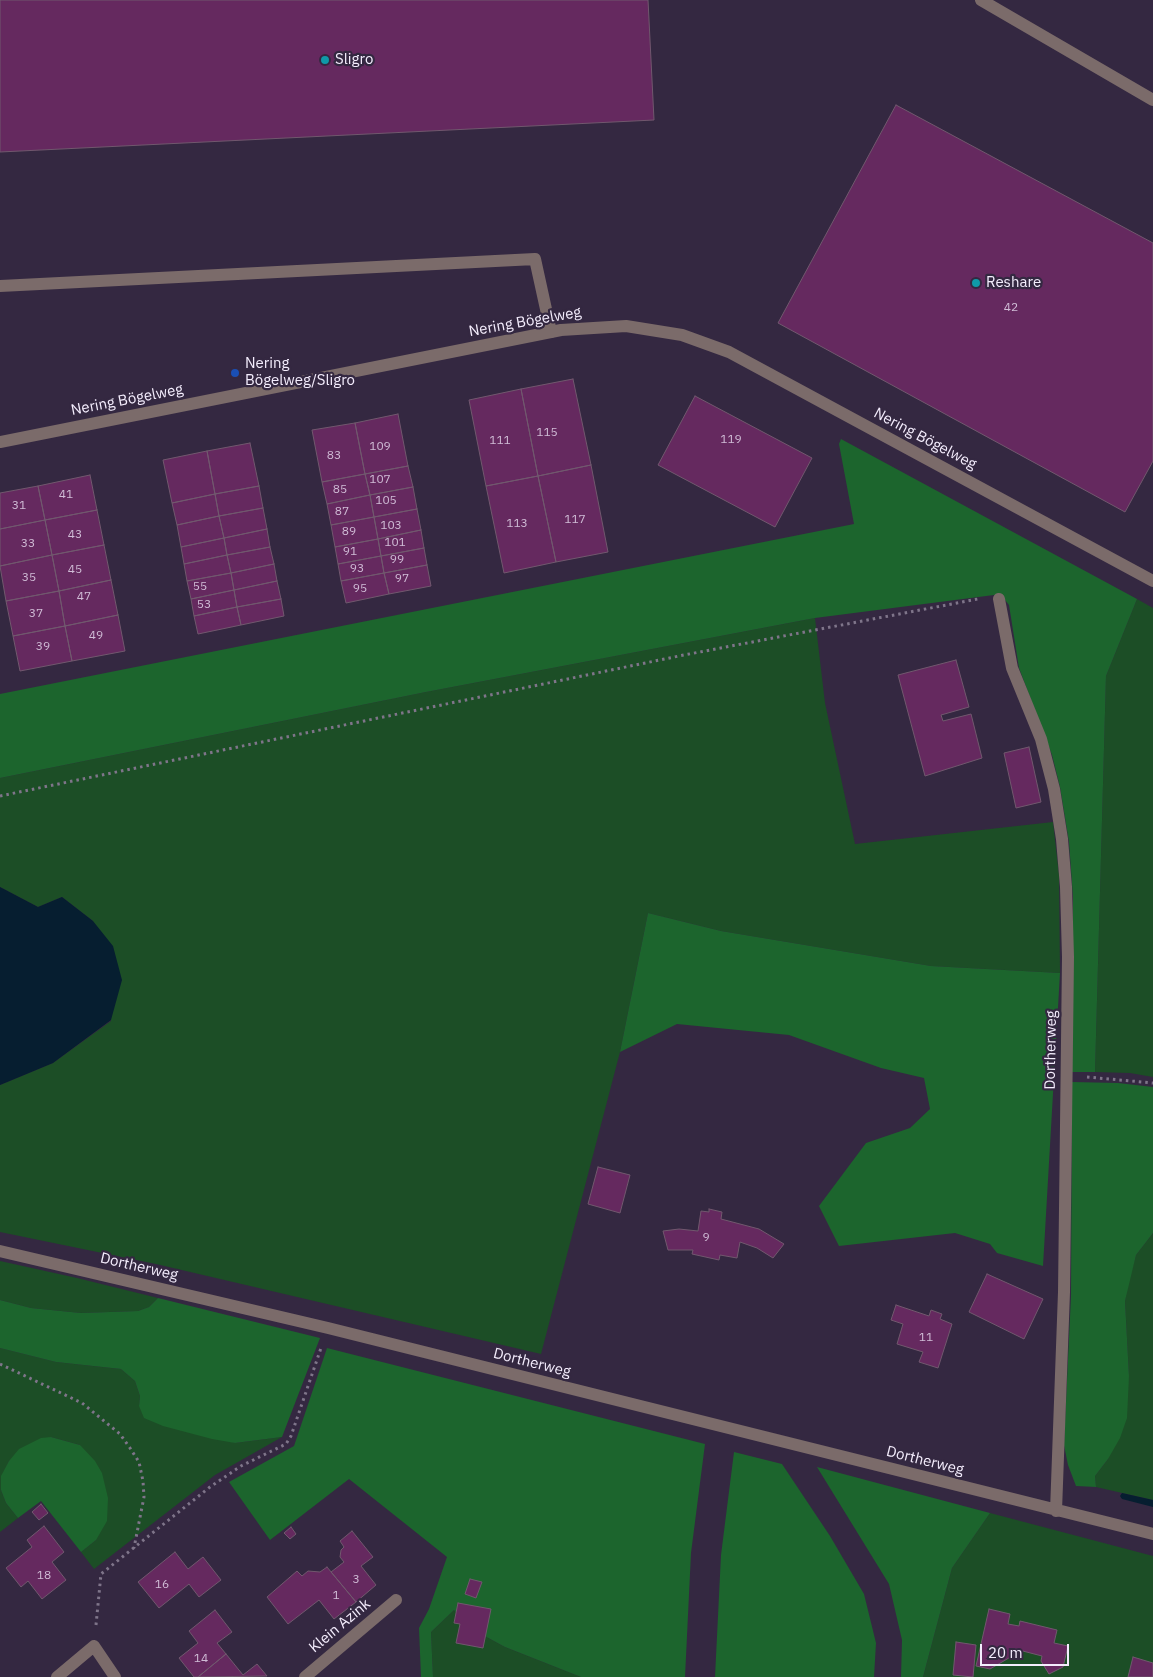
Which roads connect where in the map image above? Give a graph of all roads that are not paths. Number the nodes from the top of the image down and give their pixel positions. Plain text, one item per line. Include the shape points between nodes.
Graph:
1 (981, 0) edge
2 (1153, 100) edge
3 (0, 286) edge
4 (551, 332) junction
5 (0, 442) edge
6 (1153, 581) edge
7 (999, 599) road end
8 (0, 1251) edge
9 (1056, 1511) junction
10 (1153, 1534) edge
11 (396, 1600) dead end
12 (57, 1677) edge
13 (115, 1677) edge
14 (305, 1677) edge

1 - 2 street
3 - 4 street via 535,259
4 - 5 street, Nering Bögelweg
4 - 6 street, Nering Bögelweg via 593,326 626,326 682,335 729,352
7 - 9 street, Dortherweg via 1012,668 1041,739 1062,839 1068,957 1067,1076
8 - 9 street, Dortherweg via 328,1328
9 - 10 street, Dortherweg
11 - 14 street, Klein Azink
12 - 13 street via 94,1646

